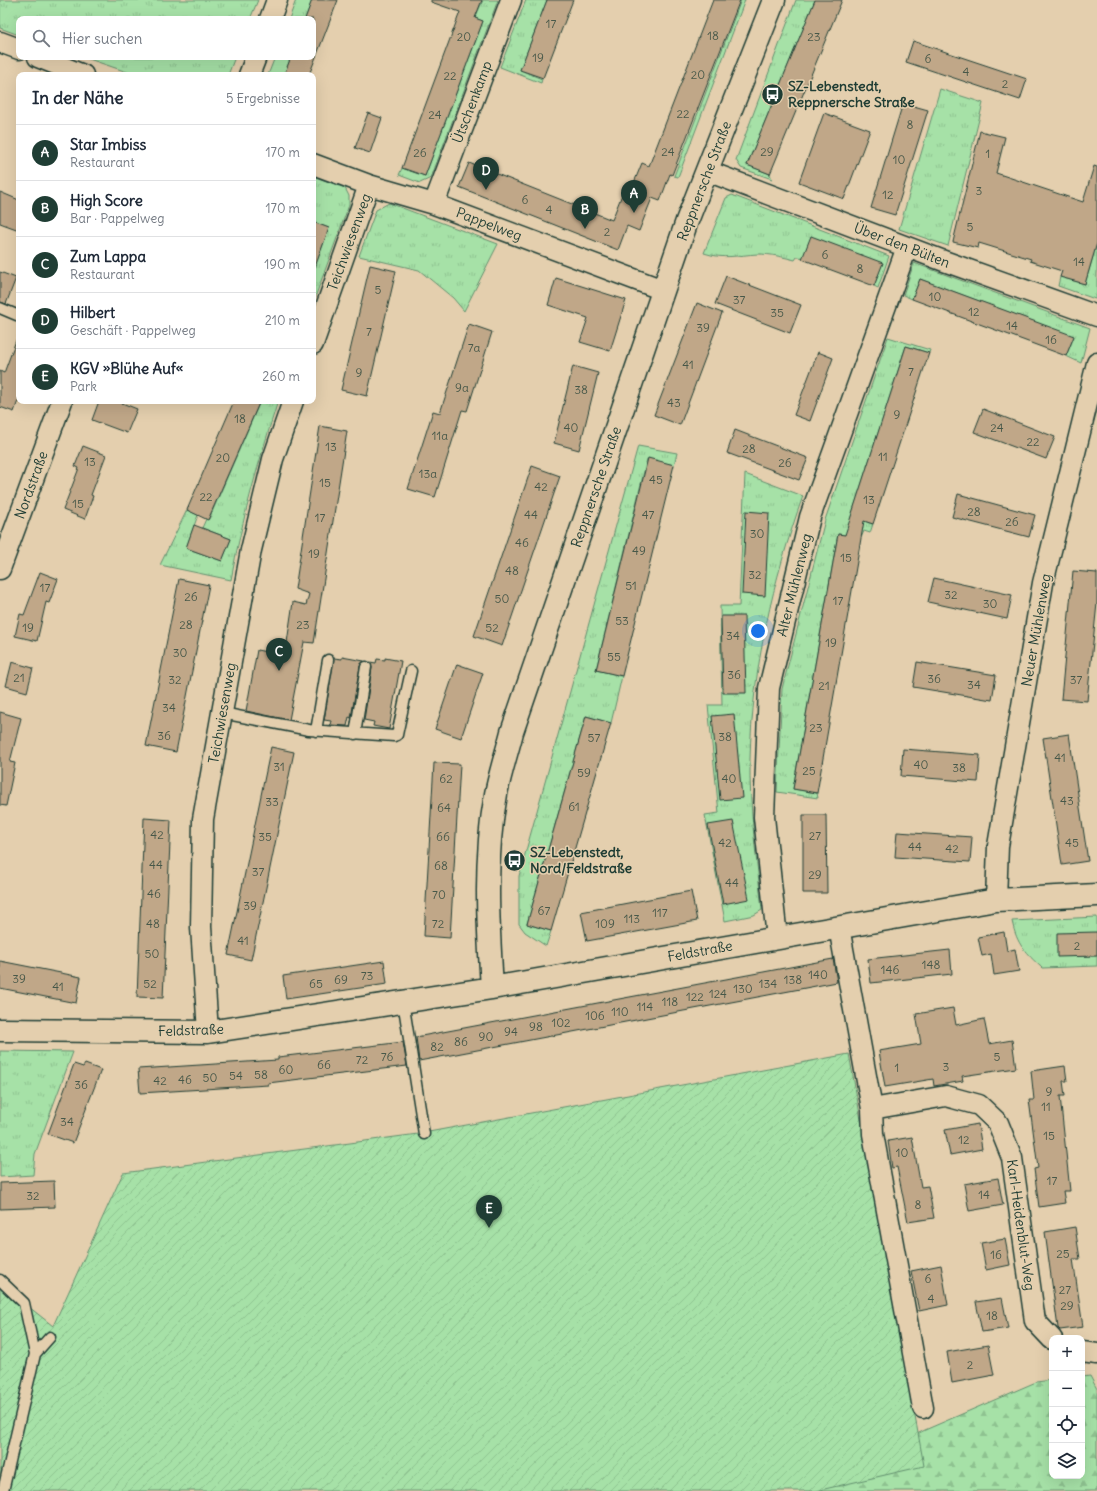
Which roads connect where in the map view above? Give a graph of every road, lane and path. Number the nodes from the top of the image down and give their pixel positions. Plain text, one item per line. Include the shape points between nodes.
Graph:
1 (277, 0) edge
2 (511, 0) edge
3 (774, 0) edge
4 (271, 16) edge
5 (0, 42) edge
6 (16, 48) edge
7 (46, 60) edge
8 (255, 60) edge
9 (76, 72) edge
10 (250, 72) edge
11 (316, 165) edge
12 (707, 171) junction
13 (369, 185) junction
14 (434, 204) junction
15 (907, 247) junction
16 (663, 290) junction
17 (0, 308) edge
18 (16, 315) edge
19 (1097, 316) edge
20 (316, 335) edge
21 (1097, 363) edge
22 (61, 404) edge
23 (292, 404) edge
24 (0, 569) edge
25 (328, 660) dead end
26 (366, 667) dead end
27 (411, 671) dead end
28 (222, 713) junction
29 (316, 730) junction
30 (355, 734) junction
31 (1097, 896) edge
32 (996, 900) junction
33 (839, 926) junction
34 (778, 938) junction
35 (492, 988) junction
36 (403, 1001) junction
37 (0, 1030) edge
38 (208, 1032) junction
39 (872, 1109) junction
40 (424, 1134) dead end
41 (0, 1280) edge
42 (1049, 1336) edge
43 (50, 1337) dead end
44 (1085, 1352) edge
45 (35, 1354) junction
46 (1097, 1354) edge
47 (923, 1408) dead end
48 (3, 1491) edge

1 - 4 street
2 - 14 street, Ütschenkamp
3 - 12 street, Reppnersche Straße
5 - 6 street
7 - 9 street
8 - 10 street
11 - 13 street, Pappelweg
12 - 15 street, Über den Bülten
12 - 16 street, Reppnersche Straße
13 - 14 street, Pappelweg
13 - 20 street, Teichwiesenweg
14 - 16 street, Pappelweg
15 - 19 street, Über den Bülten
15 - 34 street, Alter Mühlenweg via 810,517 769,688 764,817
16 - 35 street, Reppnersche Straße via 514,725 496,794 486,903
17 - 18 lane
21 - 32 street, Neuer Mühlenweg via 1043,583 998,846
22 - 24 street, Nordstraße
23 - 28 street, Teichwiesenweg via 273,459 251,550
25 - 29 lane
26 - 30 lane
27 - 30 lane via 397,735 390,737
28 - 29 lane
28 - 38 street, Teichwiesenweg via 203,819 200,927
29 - 30 lane
31 - 32 street, Feldstraße
32 - 33 street, Feldstraße
33 - 34 street, Feldstraße
33 - 39 street
34 - 35 street, Feldstraße
35 - 36 street, Feldstraße
36 - 38 street, Feldstraße
36 - 40 lane
37 - 38 street, Feldstraße
39 - 42 street, Karl-Heidenblut-Weg via 946,1096 979,1105 998,1123 1012,1158 1035,1321
39 - 47 street via 873,1134
41 - 45 lane via 24,1303
43 - 45 lane
44 - 46 street
45 - 48 lane

